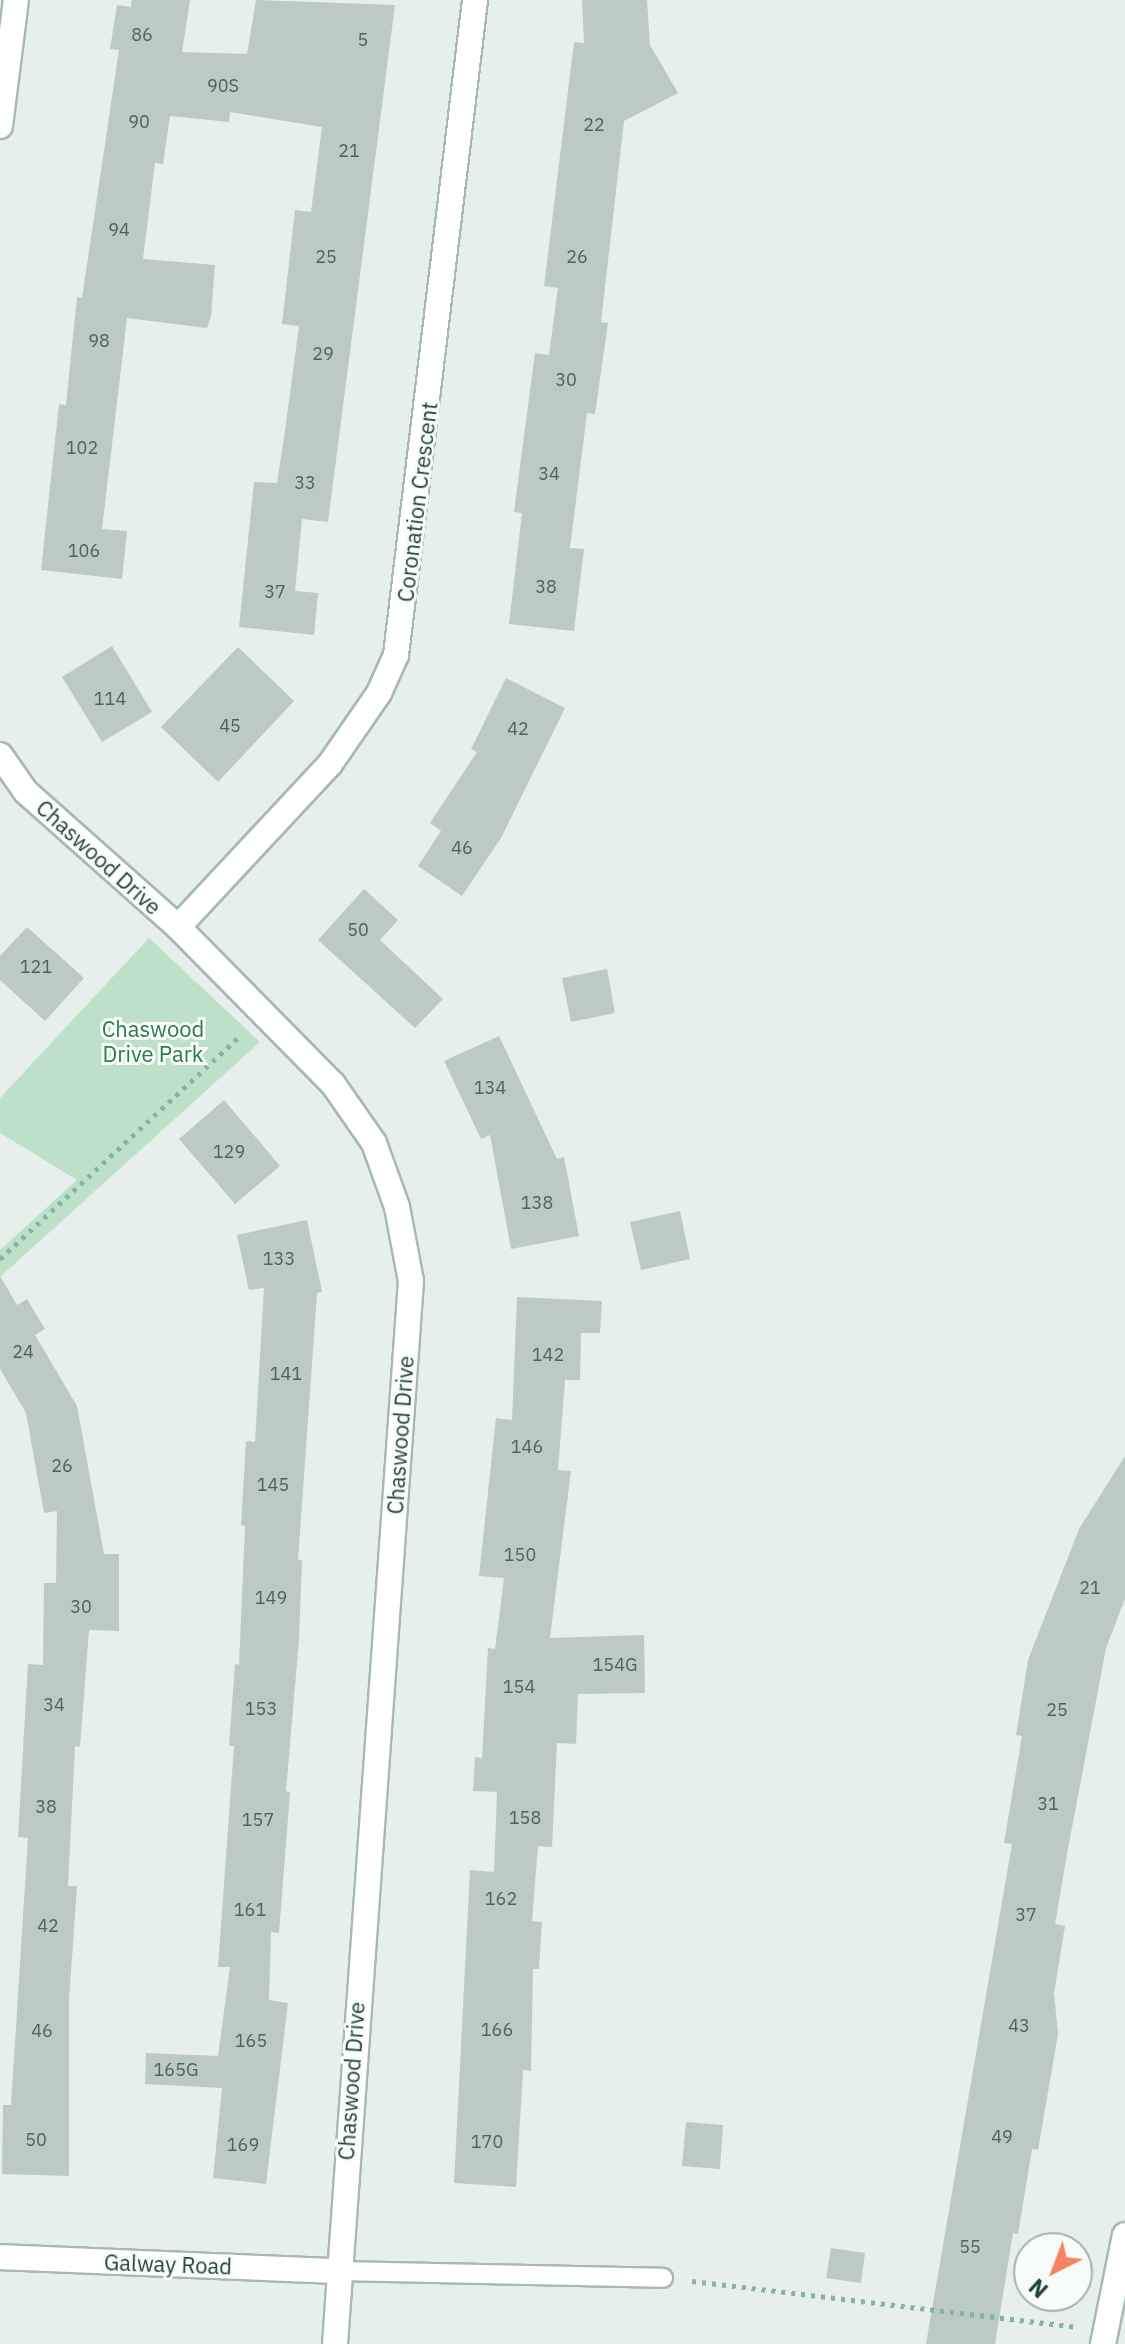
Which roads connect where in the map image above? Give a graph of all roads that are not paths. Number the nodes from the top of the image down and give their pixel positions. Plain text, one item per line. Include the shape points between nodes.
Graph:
1 (16, 0) edge
2 (475, 0) edge
3 (0, 126) edge
4 (0, 755) edge
5 (178, 927) junction
6 (1125, 2235) edge
7 (0, 2257) edge
8 (337, 2271) junction
9 (663, 2278) road end
10 (1104, 2337) edge
11 (335, 2344) edge

1 - 3 street
2 - 5 street, Coronation Crescent via 396,655 379,693 330,764
4 - 5 street, Chaswood Drive via 26,792
5 - 8 street, Chaswood Drive via 333,1084 374,1143 397,1207 411,1281
6 - 10 street
7 - 8 street, Galway Road
8 - 9 lane
8 - 11 street, Chaswood Drive

